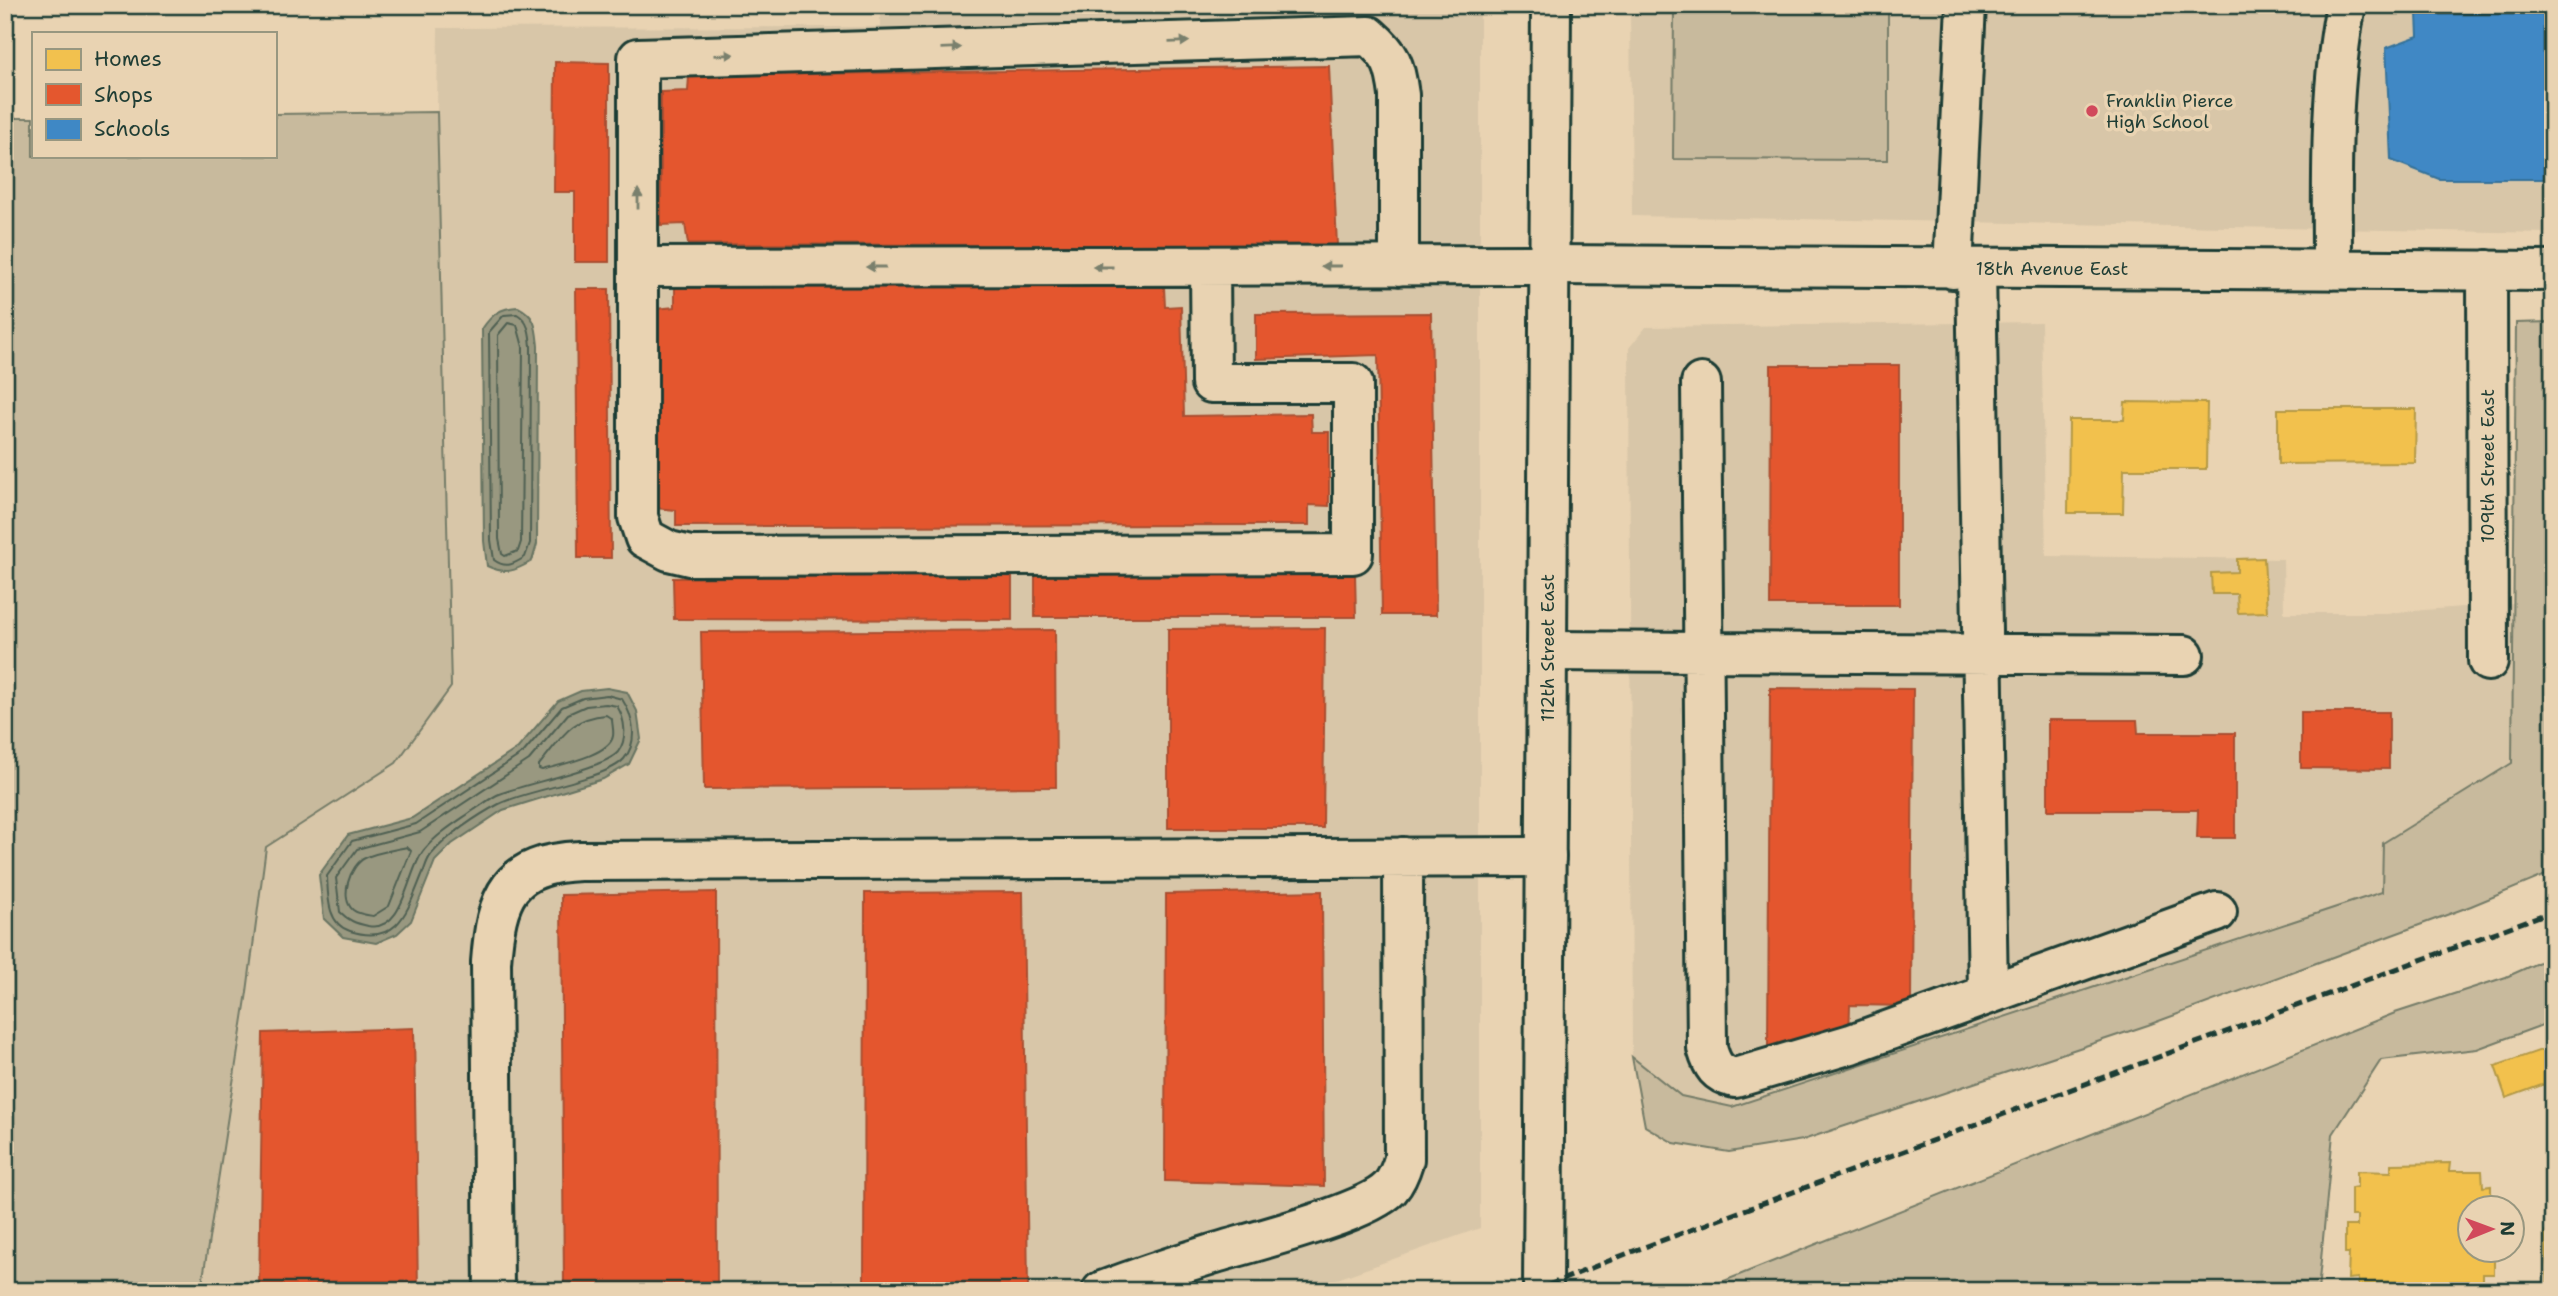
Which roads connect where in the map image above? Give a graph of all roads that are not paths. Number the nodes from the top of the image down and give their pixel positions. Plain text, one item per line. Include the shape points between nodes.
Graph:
1 (1551, 5) edge
2 (1966, 5) edge
3 (2346, 5) edge
4 (1551, 265) junction
5 (1399, 266) junction
6 (639, 267) junction
7 (1210, 267) junction
8 (1964, 269) junction
9 (2332, 270) junction
10 (2487, 270) junction
11 (2553, 271) edge
12 (1701, 383) dead end
13 (1548, 651) junction
14 (1703, 652) junction
15 (1982, 653) junction
16 (2184, 655) dead end
17 (2488, 661) dead end
18 (1546, 857) junction
19 (1403, 858) junction
20 (2217, 912) dead end
21 (1988, 995) junction
22 (494, 1291) edge
23 (1101, 1291) edge
24 (1543, 1291) edge

1 - 4 main road, 112th Street East
2 - 8 main road
3 - 9 main road via 2336,63
4 - 5 main road, 18th Avenue East
4 - 8 main road, 18th Avenue East
4 - 13 main road, 112th Street East
6 -> 5 main road via 638,58 1369,36 1387,52 1396,76
5 -> 7 main road, 18th Avenue East
7 -> 6 main road, 18th Avenue East
6 - 7 main road via 638,517 645,538 669,551 690,556 1353,555 1353,383 1212,383
8 - 9 main road, 18th Avenue East
8 - 15 main road
9 - 10 main road, 18th Avenue East
10 - 11 main road, 18th Avenue East
10 - 17 main road, 109th Street East
12 - 14 main road
13 - 14 main road
13 - 18 main road, 112th Street East
14 - 15 main road
14 - 21 main road via 1707,1048 1711,1063 1721,1075 1735,1078 1851,1044
15 - 16 main road
15 - 21 main road
18 - 19 main road
18 - 24 main road, 112th Street East
19 - 22 main road via 580,861 532,869 513,884 501,902 494,928
19 - 23 main road via 1404,1159 1389,1189 1333,1217
20 - 21 main road

